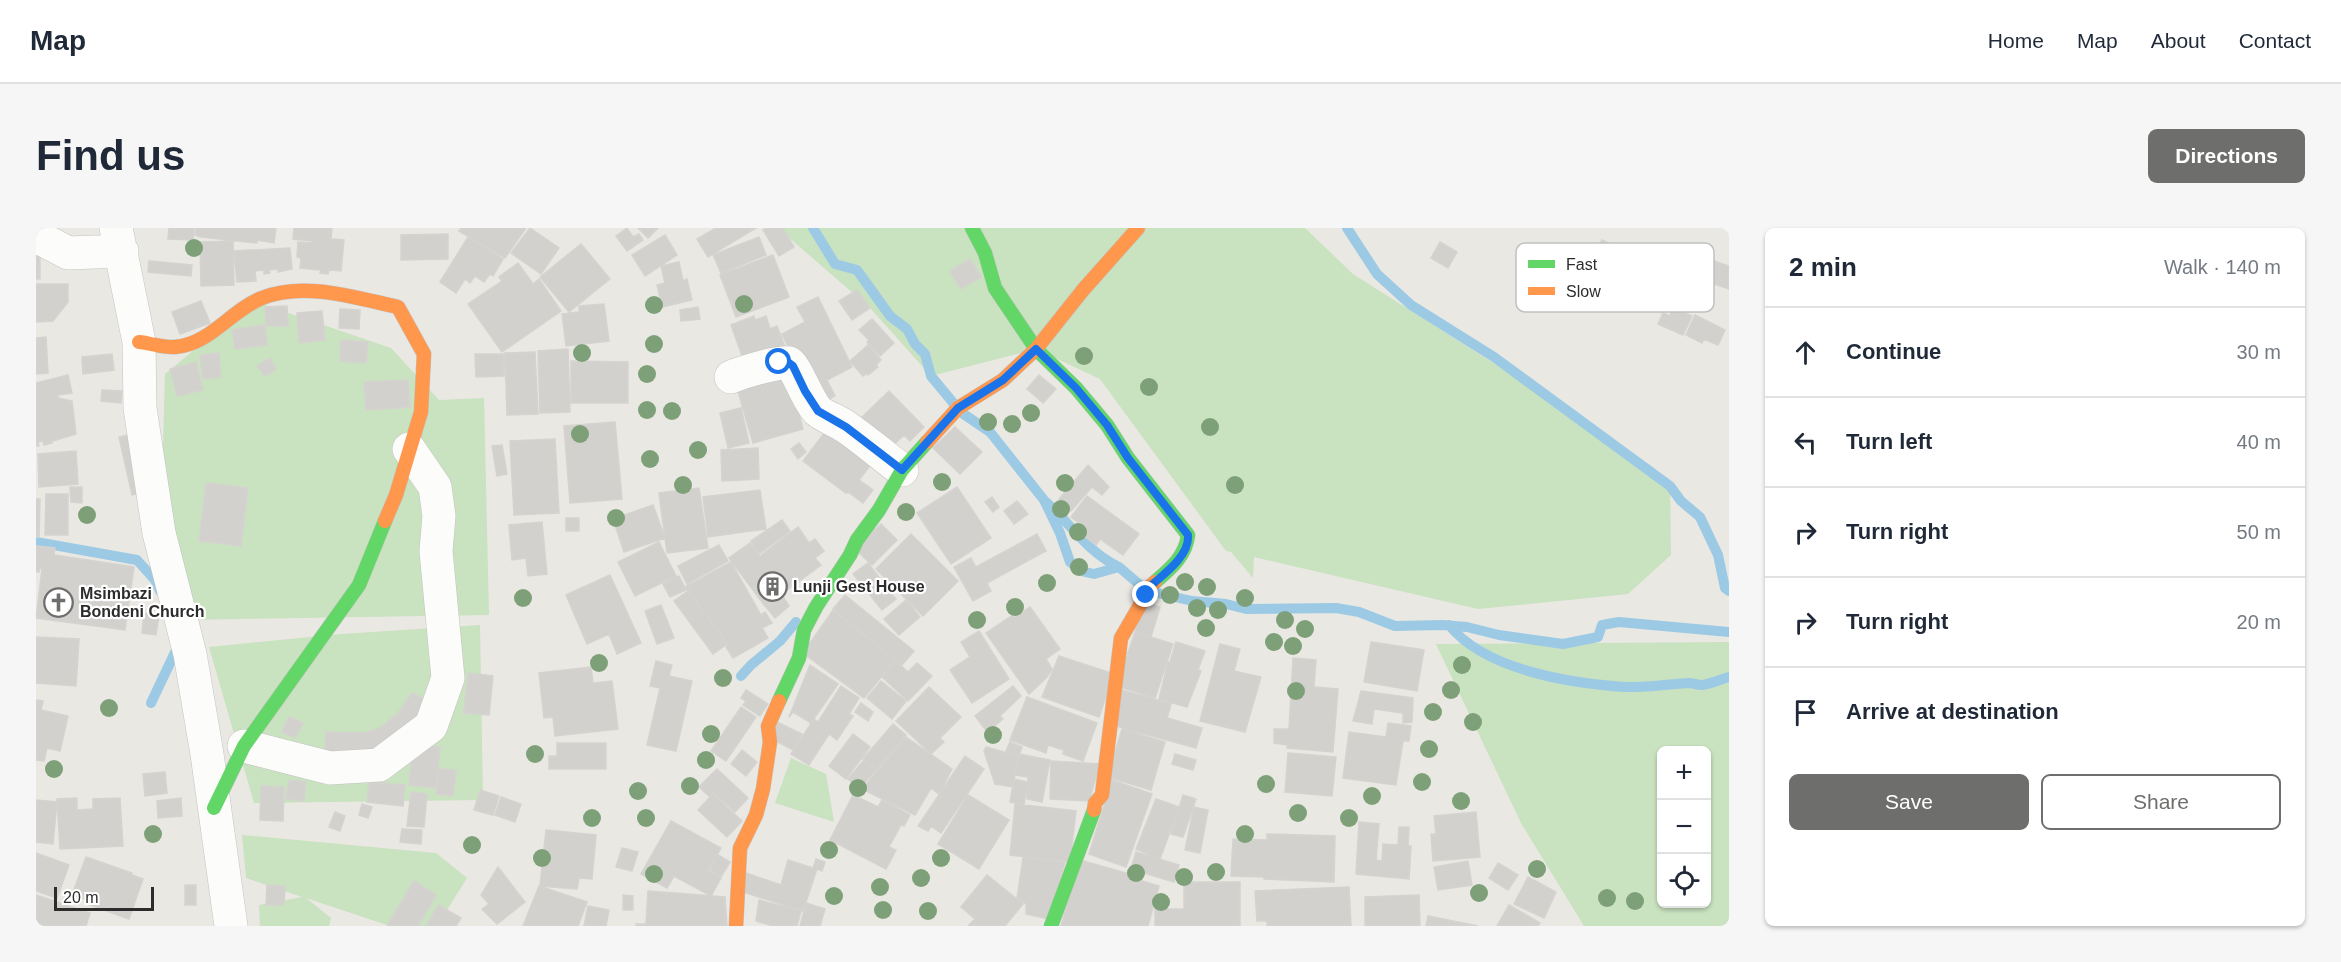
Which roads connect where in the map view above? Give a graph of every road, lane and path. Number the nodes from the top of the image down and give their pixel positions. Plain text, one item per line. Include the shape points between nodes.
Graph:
1 (972, 228) edge
2 (1138, 228) edge
3 (36, 236) edge
4 (119, 240) edge
5 (139, 342) junction
6 (1036, 349) junction
7 (731, 377) dead end
8 (409, 449) junction
9 (902, 470) junction
10 (244, 746) junction
11 (214, 808) junction
12 (231, 926) edge
13 (736, 926) edge
14 (1051, 926) edge

1 - 6 street via 985,253 995,288
2 - 6 street
3 - 4 street via 68,253
4 - 5 street
5 - 8 street via 182,346 218,329 253,301 276,293 322,292 398,308 424,354 421,412
5 - 11 street via 140,408 159,533 190,654
6 - 9 street via 1003,380 958,408
6 - 14 street via 1107,425 1188,535 1177,561 1146,590 1121,638 1102,795 1095,803
7 - 9 street via 779,362 789,363 818,411 846,427
8 - 10 street via 396,495 359,585
8 - 10 street via 435,487 439,516 436,551 448,678 431,726 379,765 330,768
9 - 13 street via 816,607 804,630 800,658 768,726 770,742 763,789 740,848
10 - 11 street
11 - 12 street

